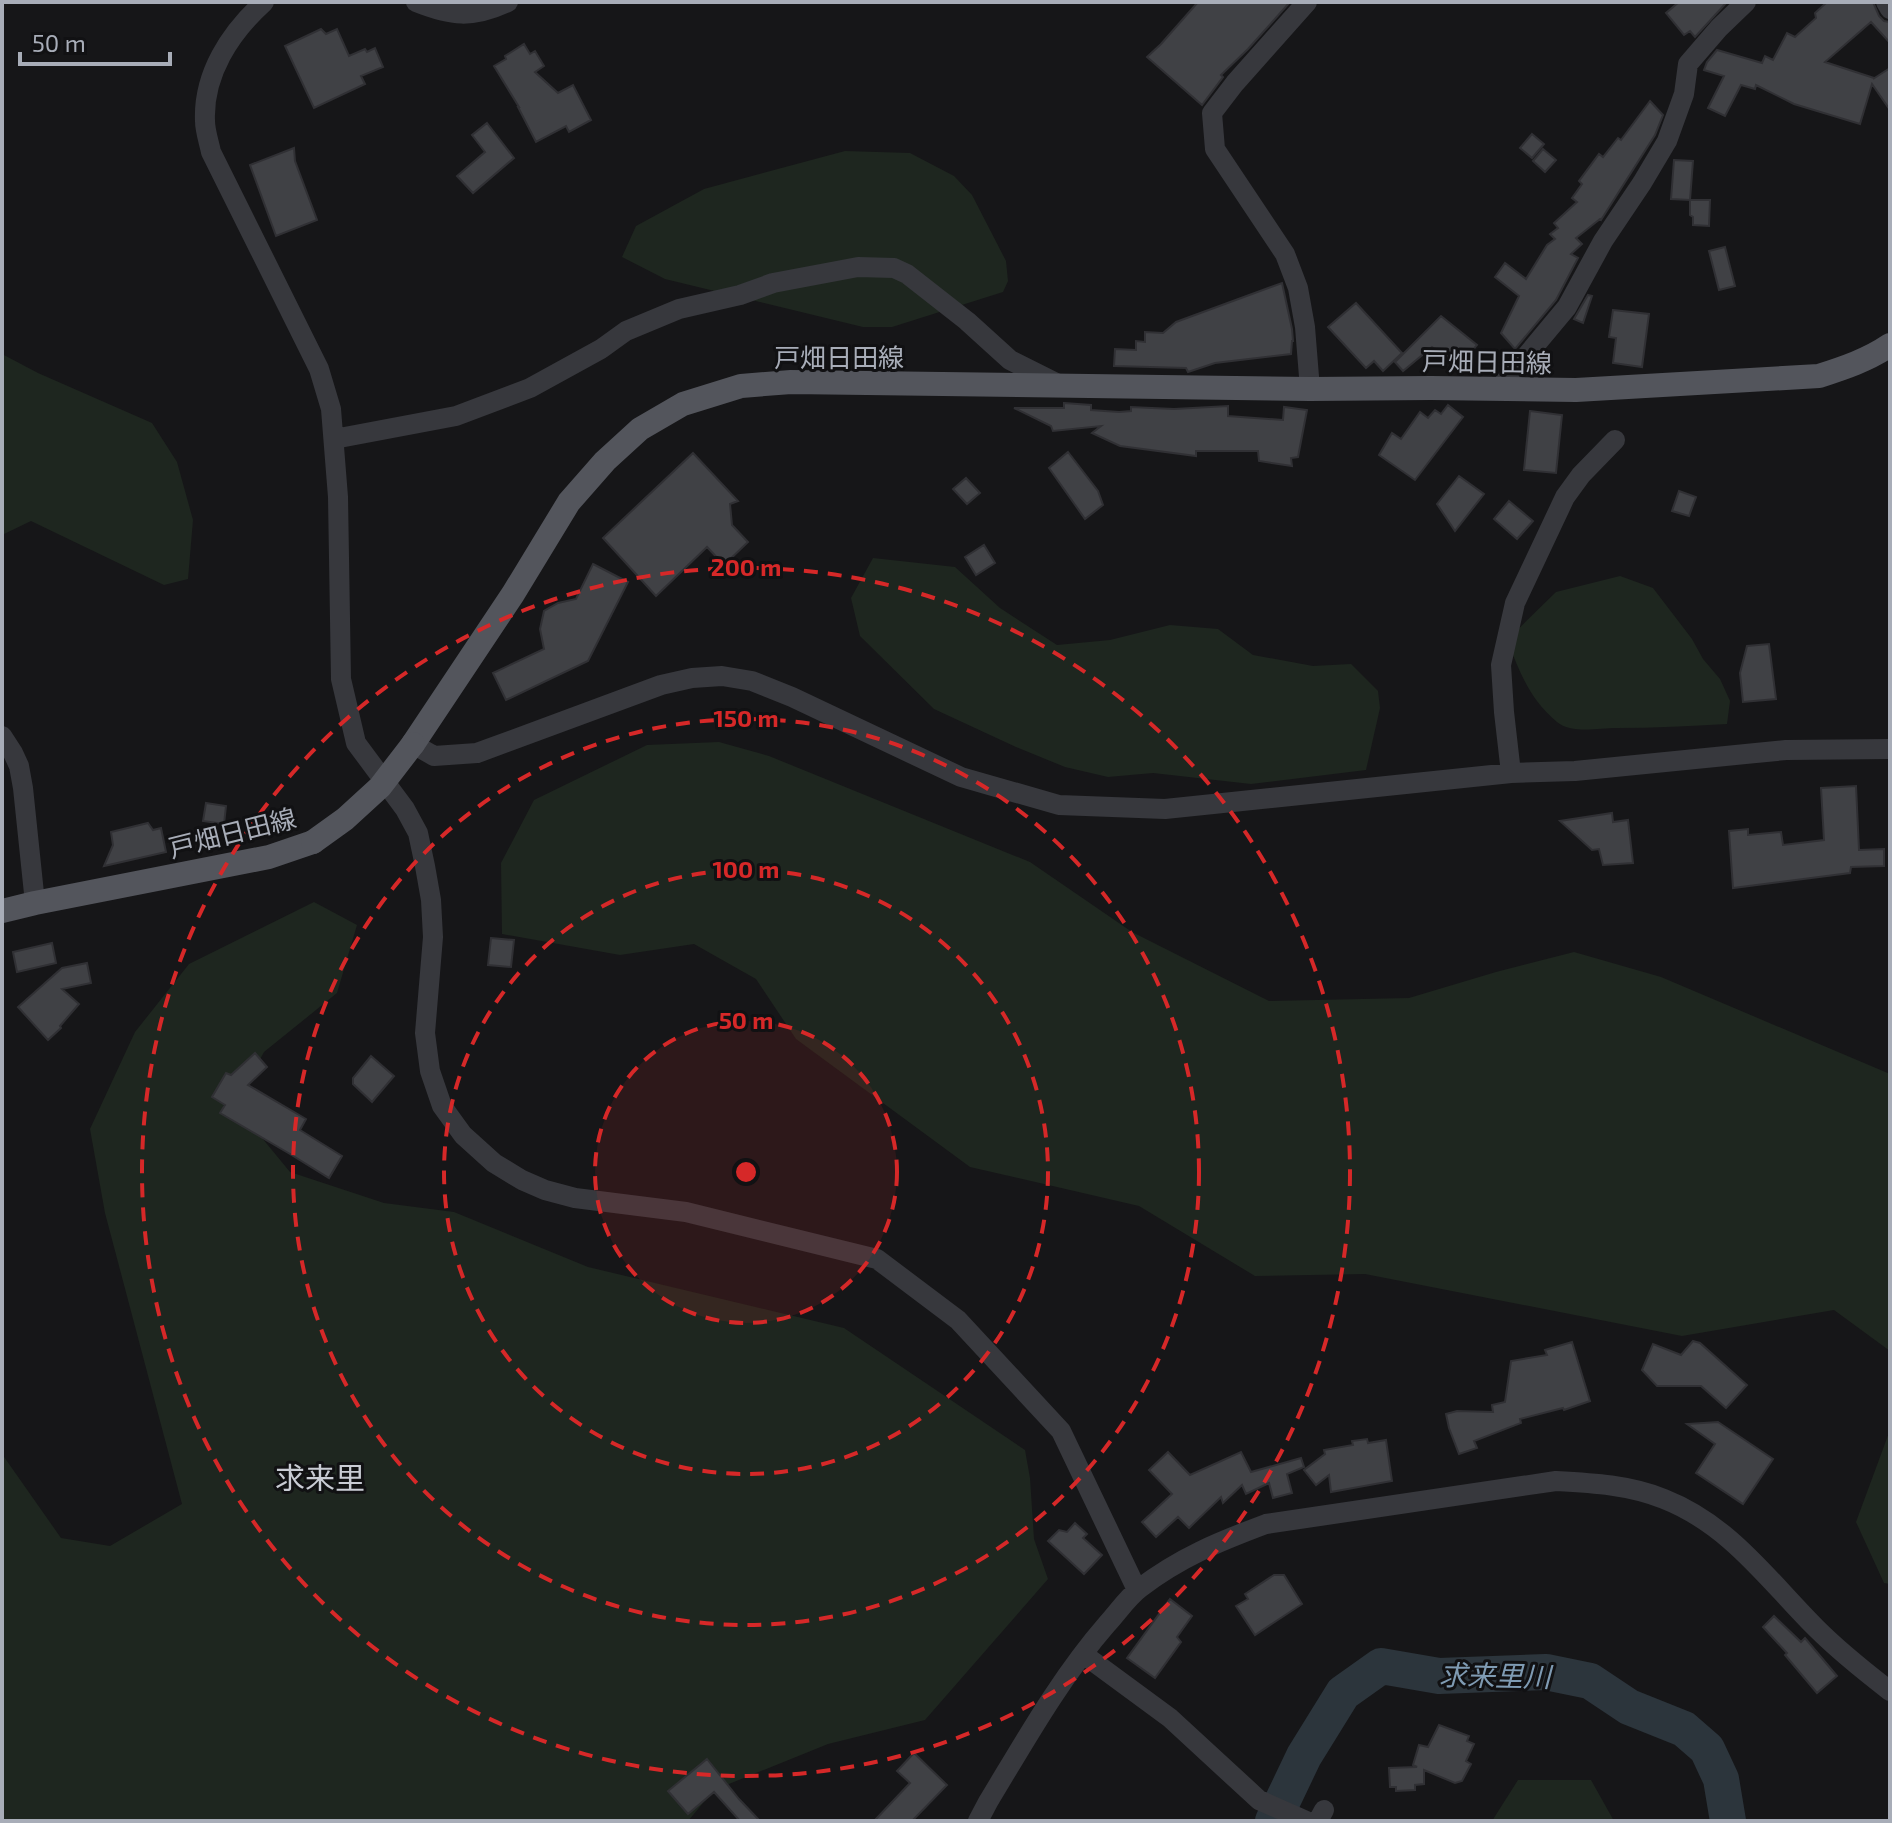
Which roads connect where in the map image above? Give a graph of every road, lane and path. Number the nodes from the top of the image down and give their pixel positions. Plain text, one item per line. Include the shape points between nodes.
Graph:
1 (264, 2) edge
2 (416, 2) edge
3 (508, 2) edge
4 (1307, 2) edge
5 (1746, 2) edge
6 (1886, 2) edge
7 (1890, 9) edge
8 (1890, 345) edge
9 (1060, 385) junction
10 (1310, 389) junction
11 (1498, 390) junction
12 (334, 439) junction
13 (1615, 440) dead end
14 (2, 736) edge
15 (413, 744) junction
16 (1890, 749) edge
17 (1511, 773) junction
18 (35, 903) junction
19 (2, 911) edge
20 (1137, 1590) junction
21 (1083, 1654) junction
22 (1890, 1691) edge
23 (978, 1821) edge
24 (1306, 1821) edge

1 - 12 street via 227,43 212,75 205,123 215,162 319,369
2 - 3 street via 460,15
4 - 10 street via 1212,113 1215,149 1285,254 1298,288
5 - 11 street via 1688,64 1684,94 1667,141 1567,307
6 - 7 street
8 - 11 main road, 戸畑日田線 via 1819,376
9 - 10 main road, 戸畑日田線
9 - 12 street via 1010,360 907,274 894,268 858,267 679,309 626,331 530,388 456,416
9 - 15 main road, 戸畑日田線 via 791,382 741,386 683,404 640,429 569,502
10 - 11 main road, 戸畑日田線
12 - 20 street via 341,679 356,743 418,833 433,937 425,1033 442,1106 463,1135 494,1163 545,1190 686,1212 877,1259 958,1320 1061,1431
13 - 17 street via 1565,497 1515,603 1501,665
14 - 18 street via 21,777
15 - 17 street via 434,756 477,753 661,685 722,676 792,697 961,777 1059,805 1165,809
15 - 18 main road, 戸畑日田線, bridge via 380,787 313,842 269,857
16 - 17 street via 1786,750
18 - 19 main road, 戸畑日田線
20 - 21 street
20 - 22 street via 1184,1558 1266,1524 1556,1481 1593,1483 1664,1499 1707,1521 1743,1549 1844,1654
21 - 23 street
21 - 24 street via 1170,1718 1259,1800

